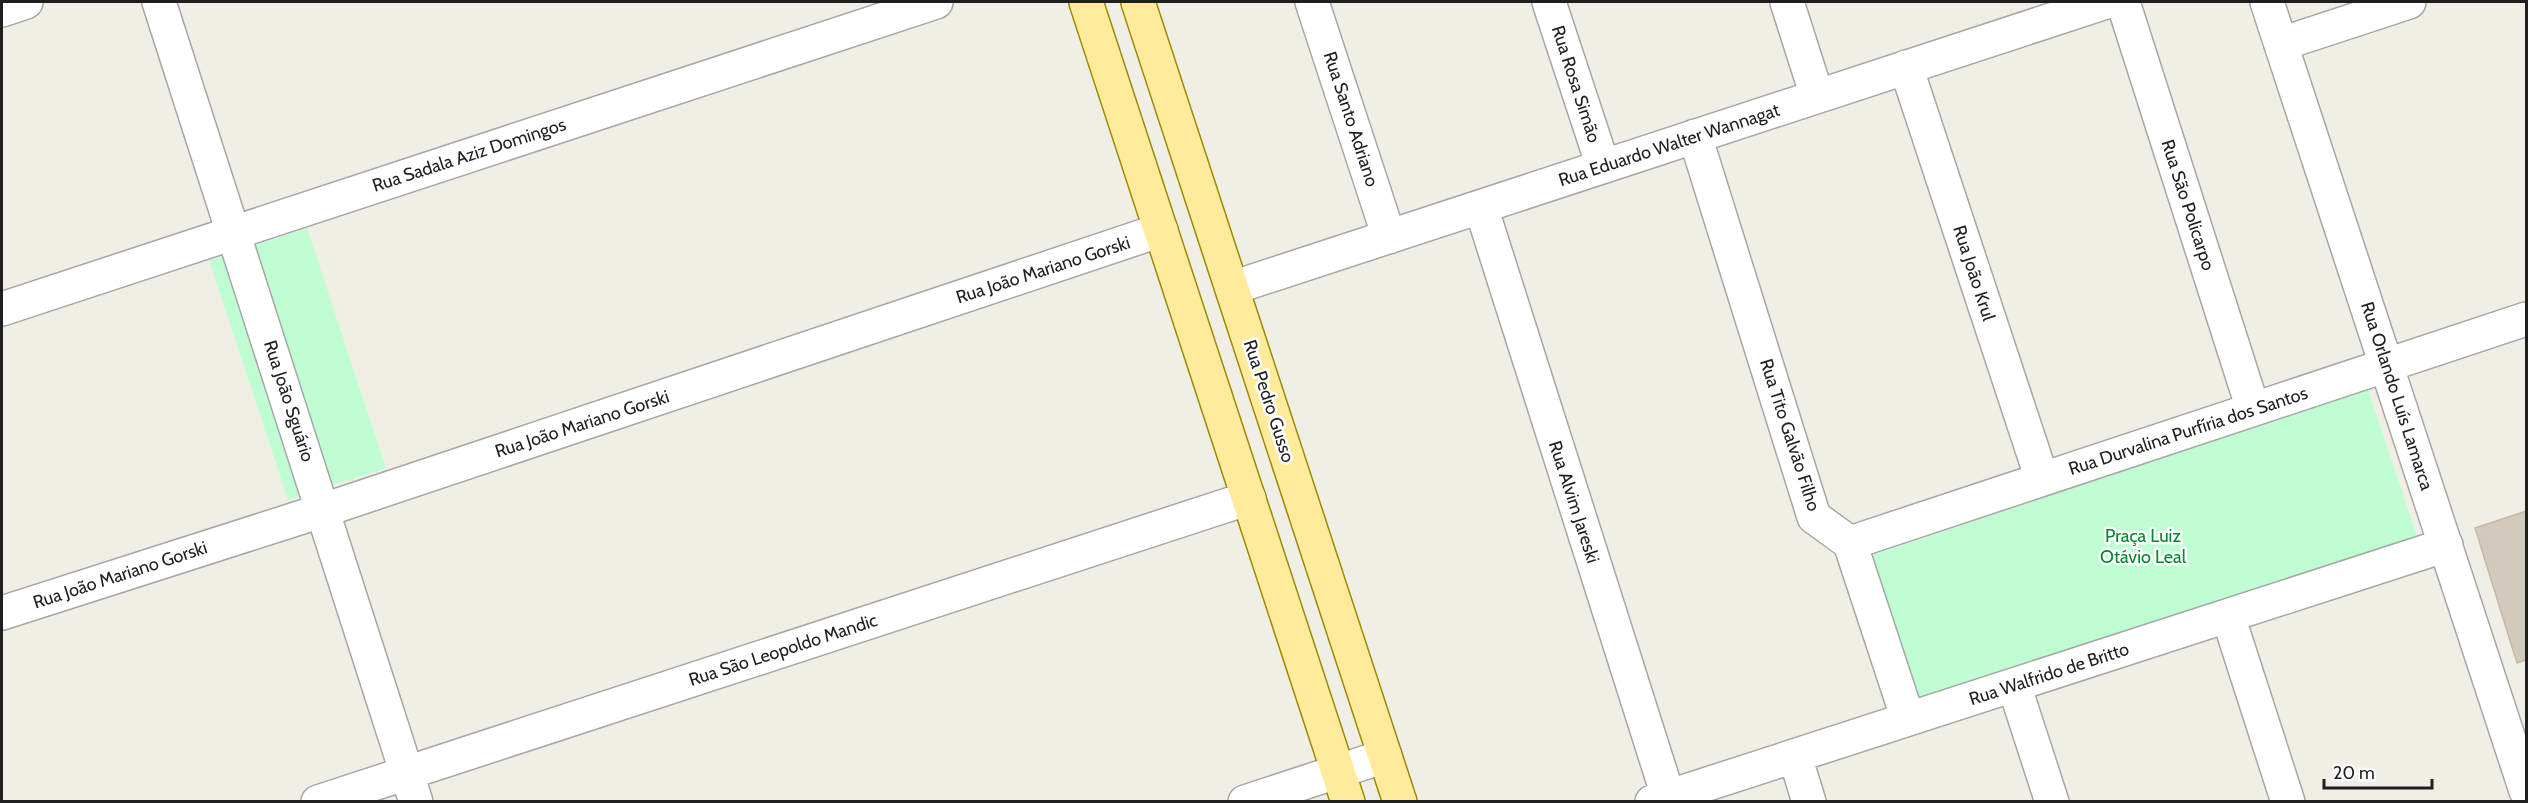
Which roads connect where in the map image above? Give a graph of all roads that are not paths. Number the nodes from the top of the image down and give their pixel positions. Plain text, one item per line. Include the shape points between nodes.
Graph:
1 (26, 2) edge
2 (159, 2) edge
3 (936, 2) edge
4 (1086, 2) edge
5 (1138, 2) edge
6 (1312, 2) edge
7 (1549, 2) edge
8 (1787, 2) edge
9 (2106, 2) edge
10 (2123, 2) edge
11 (2267, 2) edge
12 (2409, 2) edge
13 (2, 10) edge
14 (2025, 14) edge
15 (2281, 44) junction
16 (1906, 67) junction
17 (1817, 96) junction
18 (1695, 136) junction
19 (1603, 166) junction
20 (1481, 207) junction
21 (1161, 230) junction
22 (235, 232) junction
23 (1389, 237) junction
24 (1232, 288) junction
25 (2, 309) edge
26 (2526, 319) edge
27 (2386, 366) junction
28 (2253, 409) junction
29 (2042, 479) junction
30 (1249, 498) junction
31 (324, 510) junction
32 (1850, 543) junction
33 (2446, 545) junction
34 (2, 613) edge
35 (2228, 616) junction
36 (2014, 685) junction
37 (1908, 719) junction
38 (1385, 756) junction
39 (1795, 756) junction
40 (1343, 786) edge
41 (412, 787) edge
42 (2526, 791) edge
43 (1660, 799) edge
44 (318, 801) edge
45 (1245, 801) edge
46 (1400, 801) edge
47 (1809, 801) edge
48 (2052, 801) edge
49 (2289, 801) edge

1 - 13 street
2 - 22 street, Rua João Sguário
3 - 22 street, Rua Sadala Aziz Domingos
4 - 21 main road
5 - 24 main road, Rua Pedro Gusso
6 - 23 street, Rua Santo Adriano
7 - 19 street, Rua Rosa Simão
8 - 17 street
9 - 14 street, Rua Eduardo Walter Wannagat
10 - 28 street, Rua São Policarpo
11 - 15 street, Rua Orlando Luís Lamarca
12 - 15 street
14 - 16 street, Rua Eduardo Walter Wannagat
15 - 27 street, Rua Orlando Luís Lamarca
16 - 17 street, Rua Eduardo Walter Wannagat
16 - 29 street, Rua João Krul
17 - 18 street, Rua Eduardo Walter Wannagat
18 - 19 street, Rua Eduardo Walter Wannagat
18 - 32 street, Rua Tito Galvão Filho via 1814,517
19 - 20 street, Rua Eduardo Walter Wannagat
20 - 23 street, Rua Eduardo Walter Wannagat
20 - 43 street, Rua Alvim Jareski
21 - 30 main road
21 - 31 street, Rua João Mariano Gorski
22 - 25 street, Rua Sadala Aziz Domingos
22 - 31 street, Rua João Sguário
23 - 24 street, Rua Eduardo Walter Wannagat
24 - 38 main road, Rua Pedro Gusso
26 - 27 street, Rua Durvalina Purfíria dos Santos
27 - 28 street, Rua Durvalina Purfíria dos Santos
27 - 33 street, Rua Orlando Luís Lamarca
28 - 29 street, Rua Durvalina Purfíria dos Santos
29 - 32 street, Rua Durvalina Purfíria dos Santos
30 - 40 main road
30 - 41 street, Rua São Leopoldo Mandic
31 - 34 street, Rua João Mariano Gorski
31 - 41 street, Rua João Sguário
32 - 37 street
33 - 35 street, Rua Walfrido de Britto
33 - 42 street, Rua Orlando Luís Lamarca
35 - 36 street, Rua Walfrido de Britto
35 - 49 street
36 - 37 street, Rua Walfrido de Britto
36 - 48 street
37 - 39 street, Rua Walfrido de Britto
38 - 40 street
38 - 46 main road, Rua Pedro Gusso
39 - 43 street, Rua Walfrido de Britto
39 - 47 street
40 - 45 street
41 - 44 street, Rua São Leopoldo Mandic

